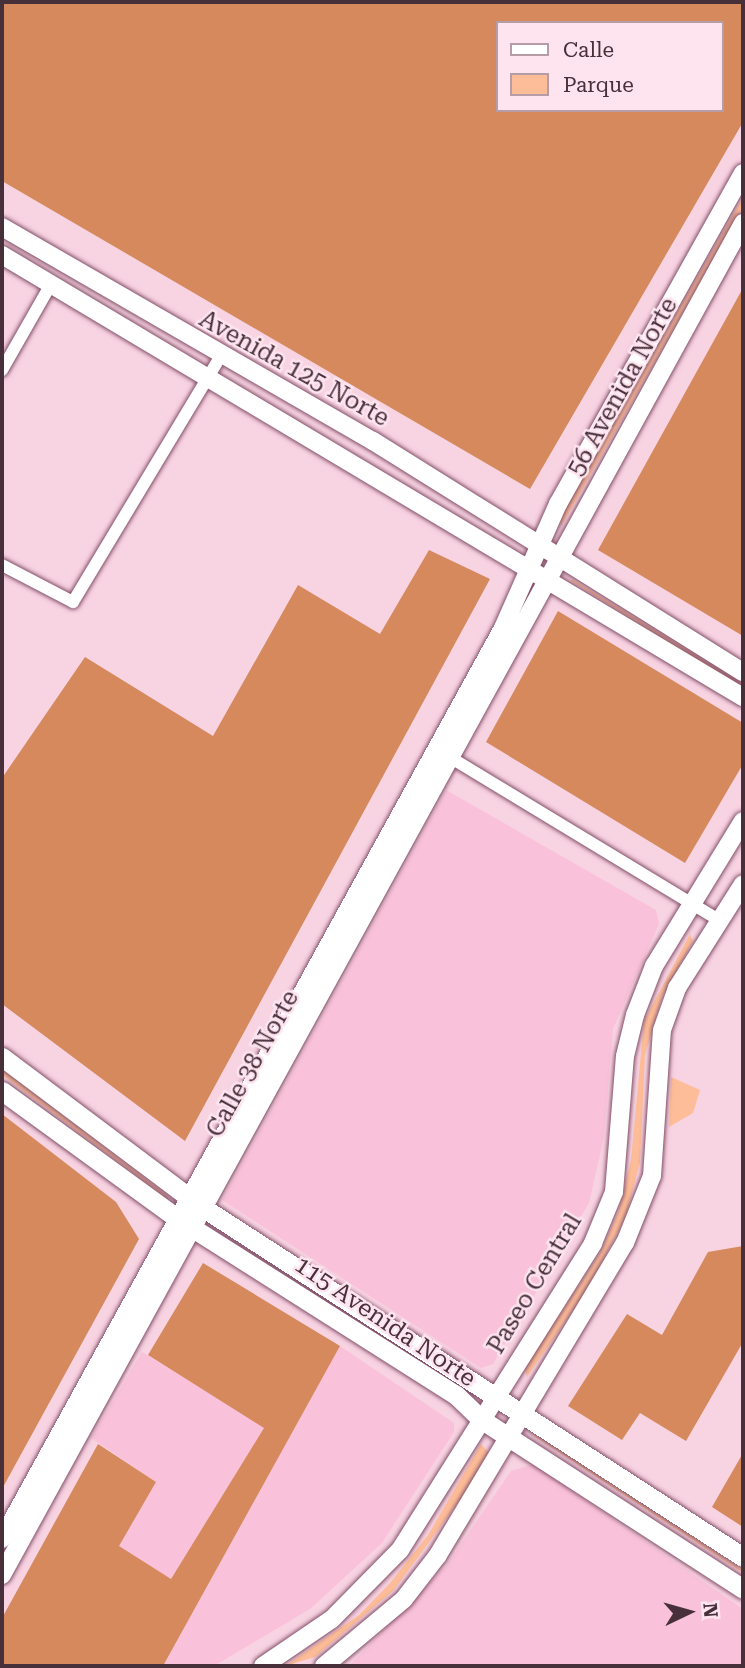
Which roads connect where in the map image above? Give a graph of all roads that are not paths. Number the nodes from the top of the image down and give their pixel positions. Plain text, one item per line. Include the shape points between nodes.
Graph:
1 (743, 173) edge
2 (743, 223) edge
3 (2, 227) edge
4 (2, 255) edge
5 (51, 284) junction
6 (220, 357) junction
7 (2, 370) edge
8 (210, 380) junction
9 (455, 491) junction
10 (558, 504) junction
11 (537, 545) junction
12 (559, 558) junction
13 (2, 565) edge
14 (540, 571) junction
15 (743, 672) edge
16 (743, 696) edge
17 (444, 753) junction
18 (743, 821) edge
19 (743, 884) edge
20 (692, 902) junction
21 (717, 919) junction
22 (2, 1057) edge
23 (2, 1091) edge
24 (196, 1203) junction
25 (185, 1222) junction
26 (498, 1394) junction
27 (524, 1413) junction
28 (482, 1420) junction
29 (510, 1436) junction
30 (2, 1539) edge
31 (743, 1557) edge
32 (2, 1575) edge
33 (743, 1590) edge
34 (262, 1666) edge
35 (324, 1666) edge

1 - 10 main road, 56 Avenida Norte
2 - 12 main road, 56 Avenida Norte
3 - 6 main road, Avenida 125 Norte
4 - 5 main road, Avenida 125 Norte
5 - 7 street
5 - 8 main road, Avenida 125 Norte
6 - 8 street
6 - 9 main road, Avenida 125 Norte
8 - 13 street via 73,602
8 - 14 main road, Avenida 125 Norte
9 - 10 main road, 56 Avenida Norte via 472,492 535,525
9 - 11 main road, Avenida 125 Norte
10 - 11 main road, 56 Avenida Norte
11 - 12 main road, Avenida 125 Norte
11 - 14 main road, 56 Avenida Norte
12 - 14 main road, 56 Avenida Norte
12 - 15 main road, Avenida 125 Norte
14 - 16 main road, Avenida 125 Norte
14 - 17 main road, Calle 38 Norte
17 - 20 street
17 - 24 main road, Calle 38 Norte
18 - 20 main road, Paseo Central
19 - 21 main road
20 - 21 street
20 - 26 main road, Paseo Central via 654,966 635,1015 608,1205 593,1243
21 - 27 main road via 677,988 662,1030 646,1195 594,1299
22 - 24 main road, 115 Avenida Norte
23 - 25 main road, 115 Avenida Norte
24 - 25 main road, Calle 38 Norte
24 - 26 main road, 115 Avenida Norte
25 - 28 main road, 115 Avenida Norte via 456,1395
25 - 30 main road, Calle 38 Norte
25 - 32 main road, Calle 38 Norte
26 - 27 main road, 115 Avenida Norte
26 - 28 main road, Paseo Central
27 - 29 main road
27 - 31 main road
28 - 29 main road, 115 Avenida Norte
28 - 34 main road, Paseo Central via 375,1577 332,1619
29 - 33 main road, 115 Avenida Norte
29 - 35 main road via 404,1599

